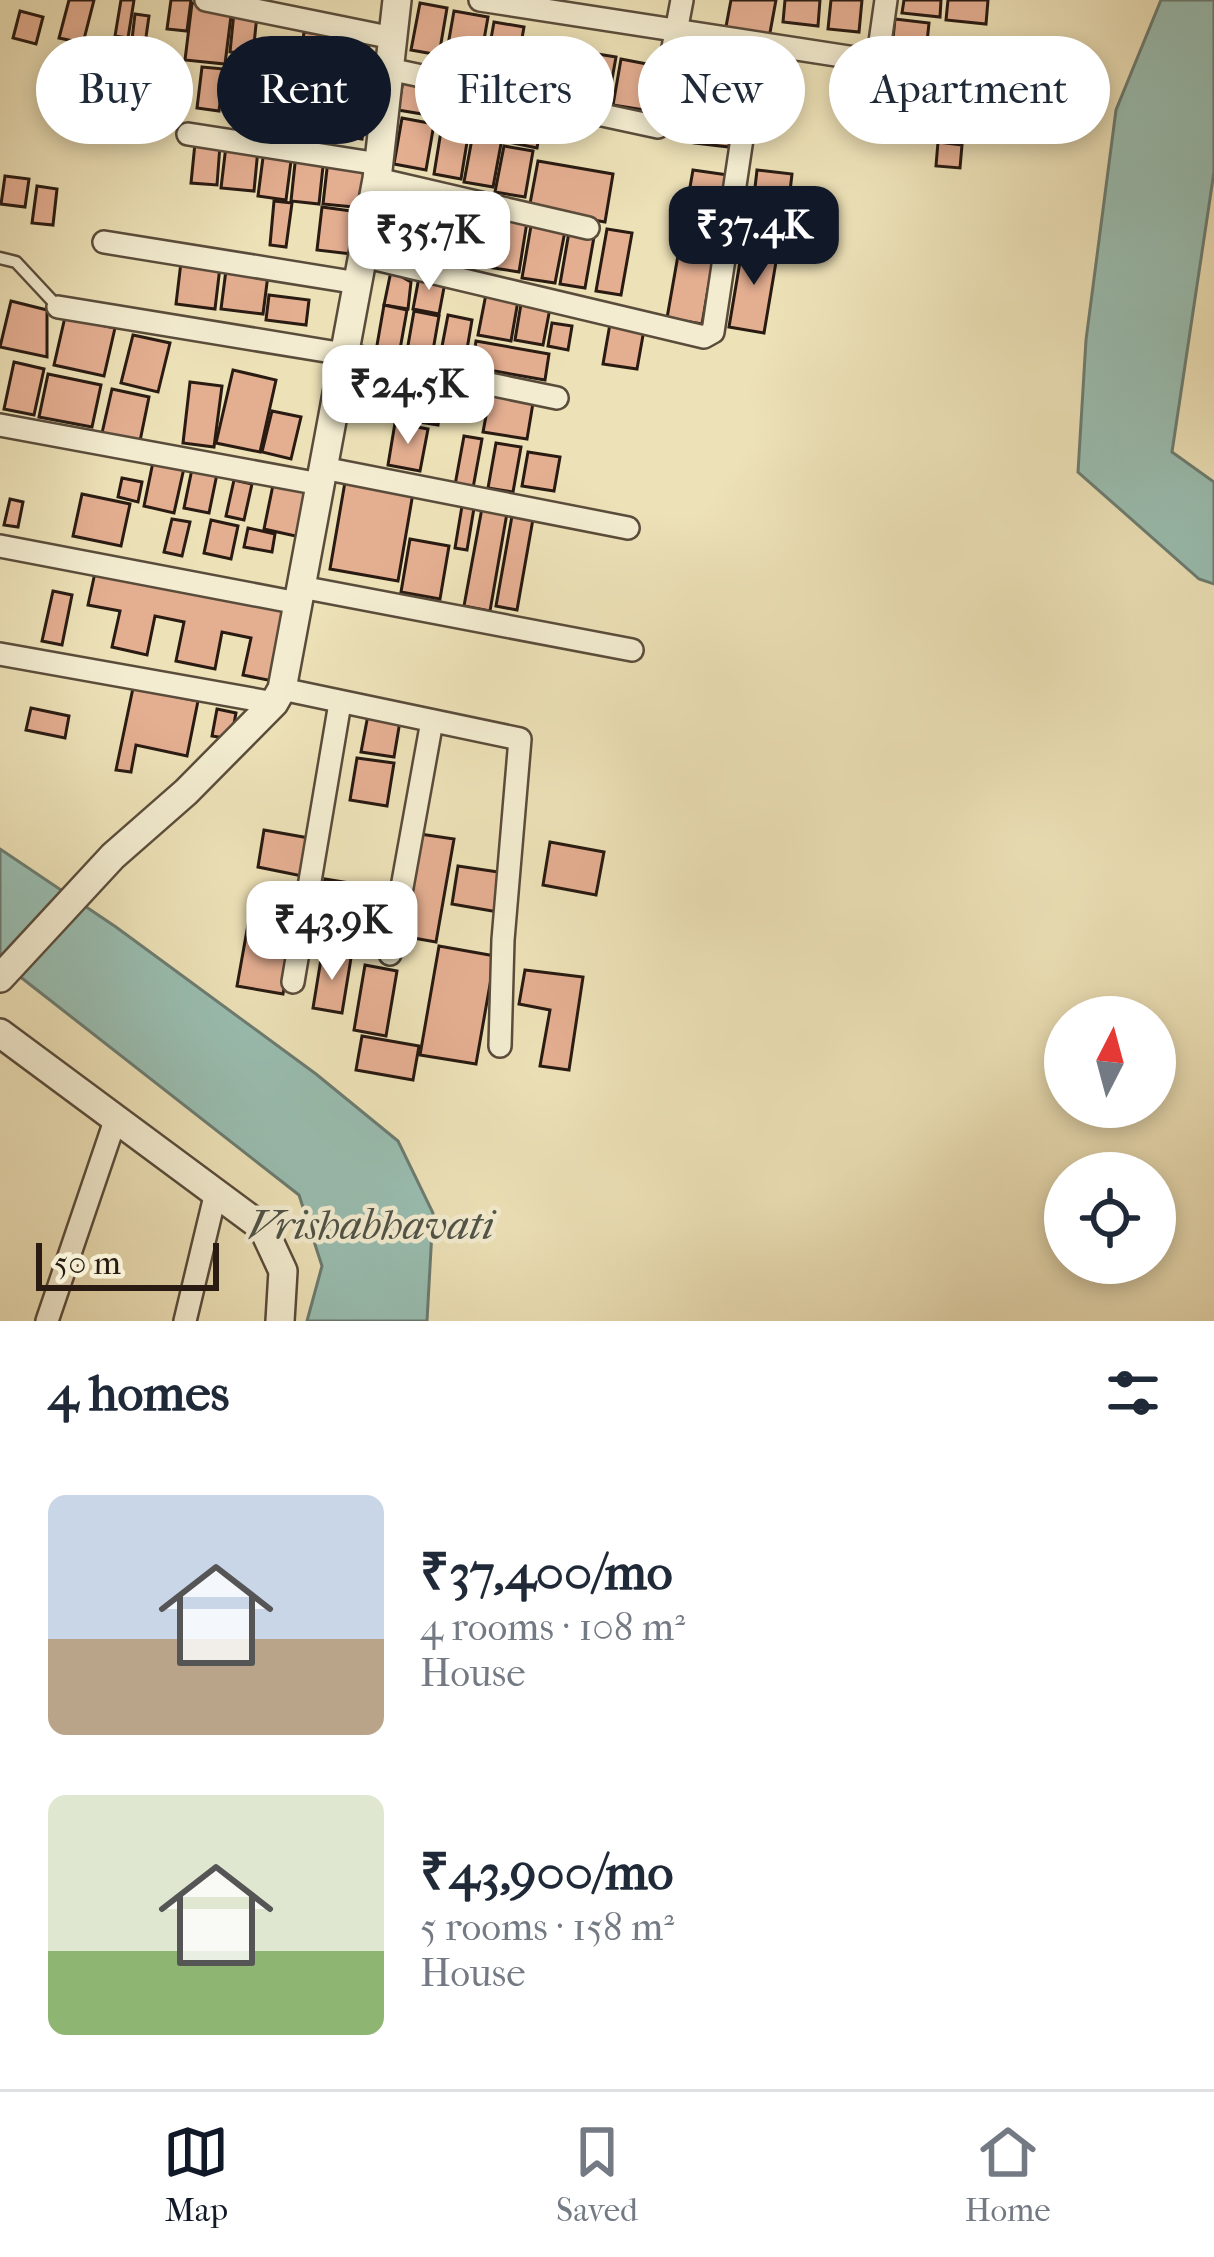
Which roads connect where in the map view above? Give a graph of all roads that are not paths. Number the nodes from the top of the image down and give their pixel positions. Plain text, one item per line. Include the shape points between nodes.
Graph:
1 (206, 0) edge
2 (397, 0) edge
3 (480, 0) edge
4 (682, 0) edge
5 (886, 0) edge
6 (611, 10) edge
7 (676, 32) junction
8 (881, 36) edge
9 (393, 38) junction
10 (829, 53) edge
11 (391, 54) edge
12 (391, 69) edge
13 (193, 135) edge
14 (381, 144) edge
15 (741, 144) edge
16 (378, 172) junction
17 (588, 228) dead end
18 (104, 242) dead end
19 (0, 257) edge
20 (360, 270) junction
21 (58, 307) joint
22 (344, 354) junction
23 (557, 398) dead end
24 (0, 425) edge
25 (321, 476) junction
26 (628, 528) dead end
27 (0, 546) edge
28 (299, 595) junction
29 (632, 650) dead end
30 (0, 654) edge
31 (278, 696) junction
32 (340, 703) junction
33 (432, 721) junction
34 (390, 954) dead end
35 (0, 978) edge
36 (293, 982) dead end
37 (0, 1033) edge
38 (500, 1046) dead end
39 (116, 1118) junction
40 (216, 1192) junction
41 (47, 1321) edge
42 (184, 1321) edge
43 (280, 1321) edge

1 - 9 street
2 - 9 street
3 - 6 street
4 - 7 street
5 - 8 street
6 - 7 street
7 - 10 street
7 - 12 street via 658,127
9 - 11 street
13 - 16 street
14 - 16 street
15 - 20 street via 713,332 704,337
16 - 17 street
16 - 20 street
18 - 20 street
19 - 21 lane via 16,262
20 - 22 street
21 - 22 street
22 - 23 street
22 - 25 street
24 - 25 street
25 - 26 street
25 - 28 street
27 - 28 street
28 - 29 street
28 - 31 street
30 - 31 street
31 - 32 street
31 - 35 street
32 - 33 street
32 - 36 street
33 - 34 street
33 - 38 street via 520,739
37 - 39 street
39 - 40 street
39 - 41 street
40 - 42 street
40 - 43 street via 263,1228 283,1271

